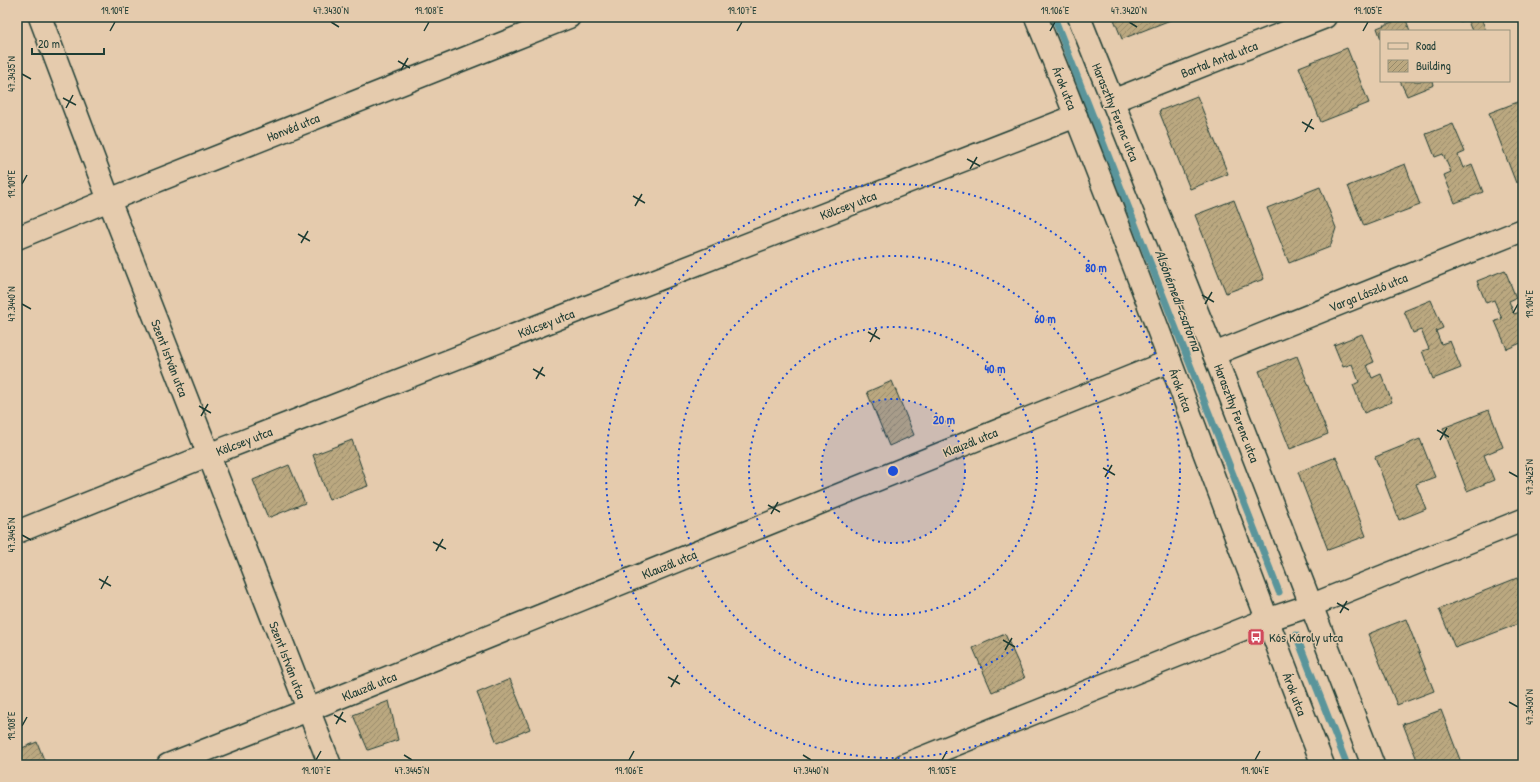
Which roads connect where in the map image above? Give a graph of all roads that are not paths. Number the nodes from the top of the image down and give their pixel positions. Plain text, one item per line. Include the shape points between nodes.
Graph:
1 (40, 17) edge
2 (569, 17) edge
3 (1036, 17) edge
4 (1079, 17) edge
5 (1325, 17) edge
6 (1112, 101) junction
7 (1076, 116) junction
8 (109, 200) junction
9 (1523, 230) edge
10 (17, 238) edge
11 (1214, 354) junction
12 (1170, 361) junction
13 (208, 455) junction
14 (1523, 520) edge
15 (17, 532) edge
16 (1312, 605) junction
17 (1266, 620) junction
18 (308, 710) junction
19 (168, 765) edge
20 (330, 765) edge
21 (904, 765) edge
22 (1323, 765) edge
23 (1373, 765) edge

1 - 8 street, Szent István utca
2 - 8 street, Honvéd utca
3 - 7 street, Árok utca
4 - 6 street, Haraszthy Ferenc utca
5 - 6 street, Bartal Antal utca
6 - 11 street, Haraszthy Ferenc utca
7 - 12 street, Árok utca
7 - 13 street, Kölcsey utca
8 - 10 street, Honvéd utca
8 - 13 street, Szent István utca
9 - 11 street, Varga László utca
11 - 16 street, Haraszthy Ferenc utca
12 - 17 street, Árok utca
12 - 18 street, Klauzál utca
13 - 15 street, Kölcsey utca
13 - 18 street, Szent István utca
14 - 16 street
16 - 17 street
16 - 23 street, Haraszthy Ferenc utca
17 - 21 street
17 - 22 street, Árok utca
18 - 19 street, Klauzál utca
18 - 20 street, Szent István utca

